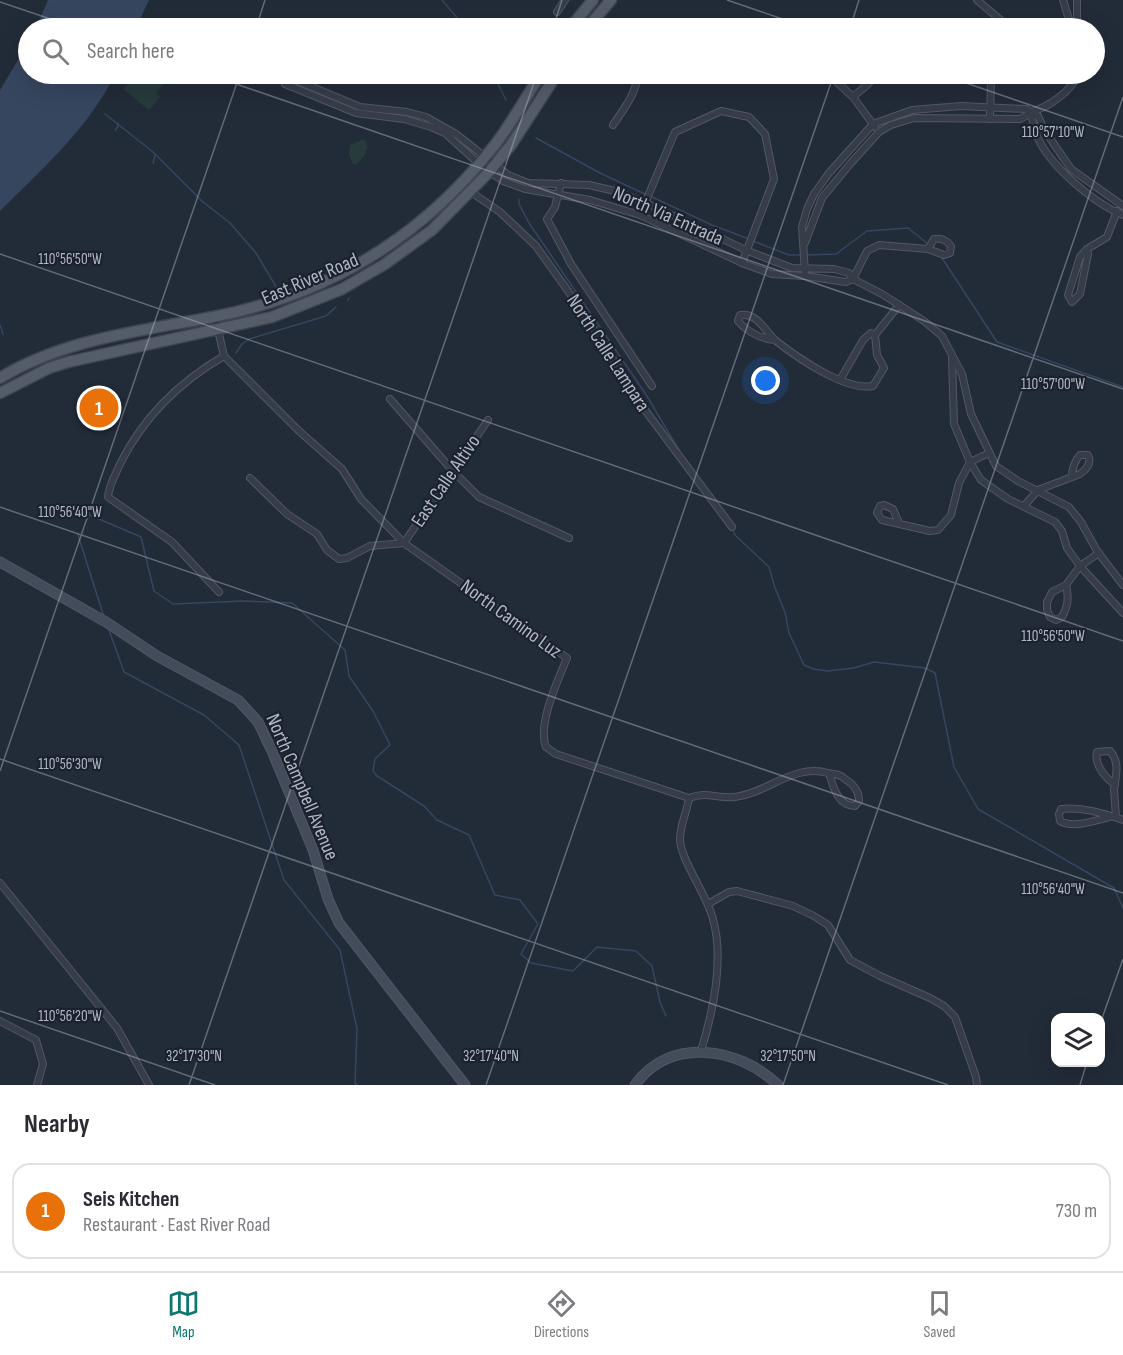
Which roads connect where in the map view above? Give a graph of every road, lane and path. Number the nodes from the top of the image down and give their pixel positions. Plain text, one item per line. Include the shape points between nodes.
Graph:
1 (565, 0) edge
2 (593, 0) edge
3 (611, 0) edge
4 (977, 0) edge
5 (1063, 0) edge
6 (1077, 0) edge
7 (557, 12) dead end
8 (578, 18) edge
9 (596, 18) edge
10 (998, 18) edge
11 (1069, 18) edge
12 (1076, 18) edge
13 (295, 84) edge
14 (535, 84) edge
15 (551, 84) edge
16 (637, 84) edge
17 (839, 84) edge
18 (868, 84) edge
19 (991, 84) edge
20 (1071, 84) edge
21 (853, 97) junction
22 (990, 107) junction
23 (1031, 112) junction
24 (990, 119) junction
25 (873, 124) junction
26 (613, 125) dead end
27 (879, 132) junction
28 (482, 160) junction
29 (492, 169) junction
30 (561, 183) junction
31 (817, 190) junction
32 (471, 192) junction
33 (559, 195) junction
34 (825, 195) junction
35 (646, 203) junction
36 (1122, 205) edge
37 (1120, 214) edge
38 (640, 216) junction
39 (805, 243) junction
40 (928, 249) dead end
41 (1087, 249) junction
42 (747, 251) junction
43 (742, 263) junction
44 (805, 268) junction
45 (804, 276) junction
46 (853, 279) junction
47 (899, 305) junction
48 (215, 317) junction
49 (216, 330) junction
50 (874, 335) junction
51 (775, 340) junction
52 (952, 353) junction
53 (224, 356) junction
54 (0, 378) edge
55 (840, 380) junction
56 (652, 386) dead end
57 (0, 393) edge
58 (390, 399) dead end
59 (488, 420) dead end
60 (989, 453) junction
61 (970, 462) junction
62 (452, 470) junction
63 (1072, 476) dead end
64 (250, 478) dead end
65 (1038, 490) junction
66 (1024, 506) junction
67 (899, 523) dead end
68 (732, 527) dead end
69 (569, 538) dead end
70 (404, 543) junction
71 (1099, 553) junction
72 (0, 562) edge
73 (1080, 566) junction
74 (1066, 585) junction
75 (1123, 585) edge
76 (219, 592) dead end
77 (1123, 613) edge
78 (829, 773) junction
79 (1115, 785) junction
80 (689, 798) junction
81 (1116, 818) edge
82 (0, 883) edge
83 (708, 904) junction
84 (0, 1021) edge
85 (701, 1051) junction
86 (37, 1084) edge
87 (149, 1085) edge
88 (465, 1085) edge
89 (635, 1085) edge
90 (778, 1085) edge
91 (977, 1085) edge

1 - 7 street
2 - 8 main road
3 - 9 main road
4 - 10 street
5 - 11 street
6 - 12 street
13 - 28 street, North Via Entrada via 356,112 432,127
14 - 28 main road, East River Road
15 - 29 main road, East River Road
16 - 26 street
17 - 21 street
18 - 21 street
19 - 22 street
20 - 23 street via 1041,109
21 - 25 street
22 - 23 street
22 - 24 street
22 - 25 street via 912,110
23 - 24 street via 1020,120
23 - 36 street via 1038,116 1071,169
23 - 37 street via 1037,137 1064,174
24 - 27 street via 914,118
25 - 27 street
25 - 31 street
27 - 34 street
28 - 29 street, North Via Entrada
28 - 48 main road, East River Road via 418,225 365,260 277,302
29 - 30 street, North Via Entrada via 528,183
29 - 32 main road, East River Road
29 - 33 street, North Via Entrada via 503,181
30 - 33 street, North Calle Lampara
30 - 35 street, North Via Entrada via 615,191
31 - 34 street
31 - 39 street via 802,227
32 - 49 main road, East River Road via 417,242 342,289 272,316
32 - 68 street, North Calle Lampara via 500,212 536,246 645,410
33 - 38 street, North Via Entrada
33 - 56 street, North Calle Lampara via 547,219 554,235
34 - 39 street
35 - 38 street
35 - 42 street, North Via Entrada
35 - 42 street via 675,132 720,111 749,117 765,134 774,179
36 - 37 street
37 - 41 street via 1107,237
38 - 43 street, North Via Entrada
39 - 44 street
40 - 46 street via 879,245 867,251
41 - 41 street via 1070,285 1068,295 1072,302 1080,294
42 - 43 street
42 - 44 street, North Via Entrada via 792,268
43 - 45 street, North Via Entrada via 772,274
44 - 45 street
44 - 46 street, North Via Entrada via 834,269 849,273
45 - 46 street, North Via Entrada via 846,282
46 - 47 street, North Via Entrada
47 - 50 street
47 - 52 street, North Via Entrada via 942,336
48 - 49 street, North Camino Luz
48 - 54 main road, East River Road via 64,348
49 - 53 street, North Camino Luz
49 - 57 main road, East River Road via 68,362
50 - 55 street via 871,333 863,340
50 - 55 street via 884,368 873,386 856,387
51 - 51 street via 758,321 740,315 738,321 743,327
51 - 55 street
52 - 60 street, North Via Entrada via 962,374 971,414
52 - 61 street via 954,424
53 - 70 street, North Camino Luz via 342,469 365,504
53 - 76 street via 197,371 144,423 109,487 108,497 172,542
58 - 62 street
59 - 62 street, East Calle Altivo
60 - 61 street
60 - 65 street, North Via Entrada via 996,466
61 - 66 street via 981,480
61 - 67 street via 959,483 951,514 938,530
62 - 69 street via 479,497
62 - 70 street, East Calle Altivo
63 - 65 street
64 - 70 street via 287,514 316,534 339,559 370,546
65 - 66 street
65 - 71 street, North Via Entrada via 1069,507
66 - 73 street via 1055,522
70 - 80 street, North Camino Luz via 567,658 542,734 550,751
71 - 73 street
71 - 75 street, North Via Entrada
72 - 88 main road, North Campbell Avenue via 238,700 258,722 313,850 339,923
73 - 74 street
73 - 77 street
74 - 74 street via 1052,592 1047,602 1050,617 1056,620 1062,618 1067,607
78 - 78 street via 842,802 855,806 859,801 857,789 840,775
78 - 80 street via 812,769 800,772 735,797 701,794
79 - 79 street via 1113,754 1107,750 1097,752 1097,763
79 - 81 street
80 - 83 street via 680,841
81 - 81 street via 1103,812 1069,808 1061,809 1059,816 1064,824
82 - 87 street via 117,1028
83 - 85 street via 716,933 716,964 711,1019
83 - 91 street via 737,891 794,906 828,925 850,960 950,1011
84 - 86 street via 36,1040 43,1064
85 - 89 main road via 669,1057 652,1066
85 - 90 main road via 748,1063

